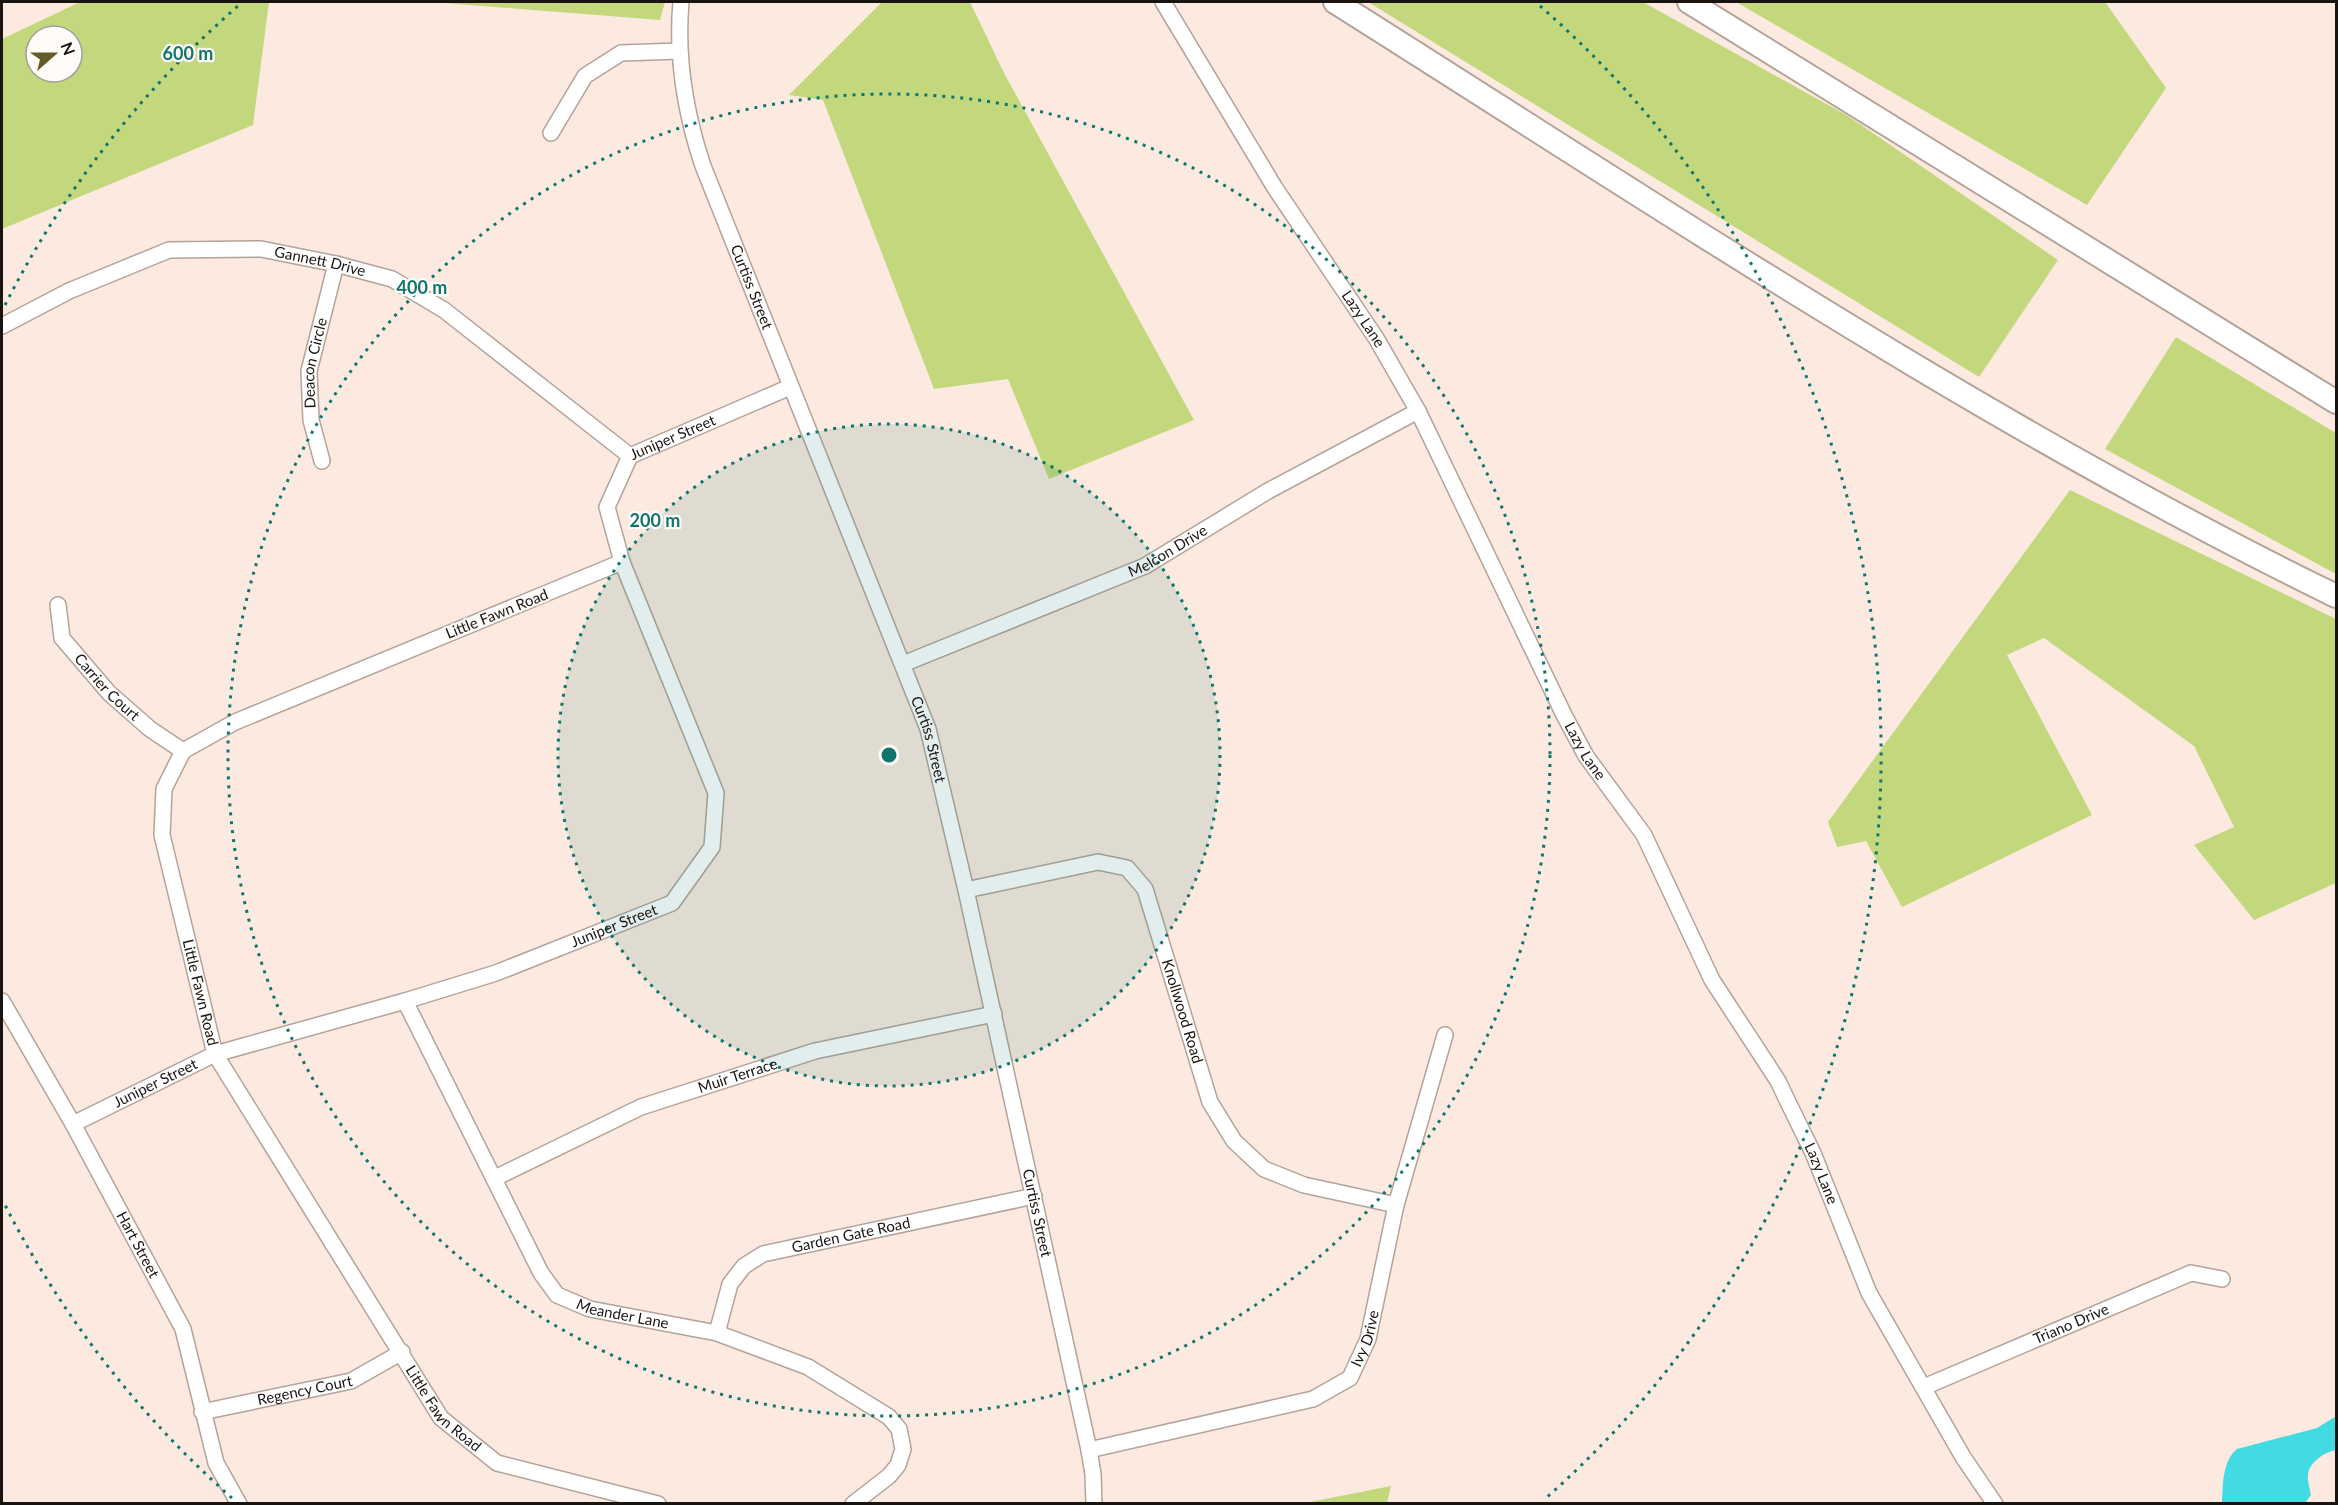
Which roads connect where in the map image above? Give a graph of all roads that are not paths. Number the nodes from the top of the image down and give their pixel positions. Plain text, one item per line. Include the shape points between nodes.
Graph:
1 (681, 2) edge
2 (1163, 2) edge
3 (1335, 2) edge
4 (1689, 2) edge
5 (680, 51) junction
6 (550, 133) dead end
7 (336, 264) junction
8 (2, 326) edge
9 (790, 387) junction
10 (2337, 402) edge
11 (1418, 411) junction
12 (630, 456) junction
13 (322, 461) dead end
14 (622, 562) junction
15 (2337, 596) edge
16 (58, 605) dead end
17 (903, 664) junction
18 (183, 752) junction
19 (966, 890) junction
20 (2, 1001) edge
21 (405, 1001) junction
22 (994, 1014) junction
23 (1445, 1035) dead end
24 (215, 1054) junction
25 (73, 1124) junction
26 (495, 1178) junction
27 (1034, 1196) junction
28 (1396, 1205) junction
29 (2222, 1279) dead end
30 (717, 1333) junction
31 (402, 1352) junction
32 (1924, 1387) junction
33 (202, 1412) junction
34 (1089, 1450) junction
35 (239, 1503) edge
36 (658, 1503) edge
37 (853, 1503) edge
38 (1094, 1503) edge
39 (1995, 1503) edge

1 - 5 street, Curtiss Street
2 - 11 street, Lazy Lane via 1275,188 1376,338
3 - 15 highway via 1938,381 2138,494
4 - 10 highway
5 - 6 street via 621,53 585,76
5 - 9 street, Curtiss Street via 698,151
7 - 8 street, Gannett Drive via 261,249 169,250 69,291
7 - 12 street, Gannett Drive via 392,279 444,310
7 - 13 street, Deacon Circle via 309,370 311,420
9 - 12 street, Juniper Street
9 - 17 street, Curtiss Street
11 - 17 street, Melcon Drive via 1268,491 1145,566
11 - 32 street, Lazy Lane via 1564,716 1586,756 1644,835 1712,980 1778,1081 1813,1153 1869,1293
12 - 14 street, Juniper Street via 607,507
14 - 18 street, Little Fawn Road via 235,722
14 - 21 street, Juniper Street via 716,793 712,848 672,903 496,973
16 - 18 street, Carrier Court via 62,638 110,693
17 - 19 street, Curtiss Street via 928,729
18 - 24 street, Little Fawn Road via 164,789 162,835
19 - 22 street, Curtiss Street
19 - 28 street, Knollwood Road via 1098,862 1127,868 1145,889 1210,1102 1234,1141 1264,1169 1304,1185
20 - 25 street, Hart Street
21 - 24 street, Juniper Street
21 - 26 street, Meander Lane
22 - 26 street, Muir Terrace via 815,1051 652,1103
22 - 27 street, Curtiss Street
23 - 28 street, Ivy Drive
24 - 25 street, Juniper Street
24 - 31 street, Little Fawn Road
25 - 33 street, Hart Street via 183,1329
26 - 30 street, Meander Lane via 541,1273 557,1295 590,1309
27 - 30 street, Garden Gate Road via 763,1254 744,1266 730,1284
27 - 34 street, Curtiss Street
28 - 34 street, Ivy Drive via 1368,1339 1350,1378 1313,1399
29 - 32 street, Triano Drive via 2192,1273
30 - 37 street, Meander Lane via 808,1367 889,1417 899,1429 903,1449 898,1466
31 - 33 street, Regency Court via 351,1381
31 - 36 street, Little Fawn Road via 441,1418 497,1463
32 - 39 street, Lazy Lane via 1963,1457
33 - 35 street, Hart Street via 216,1463
34 - 38 street, Curtiss Street

